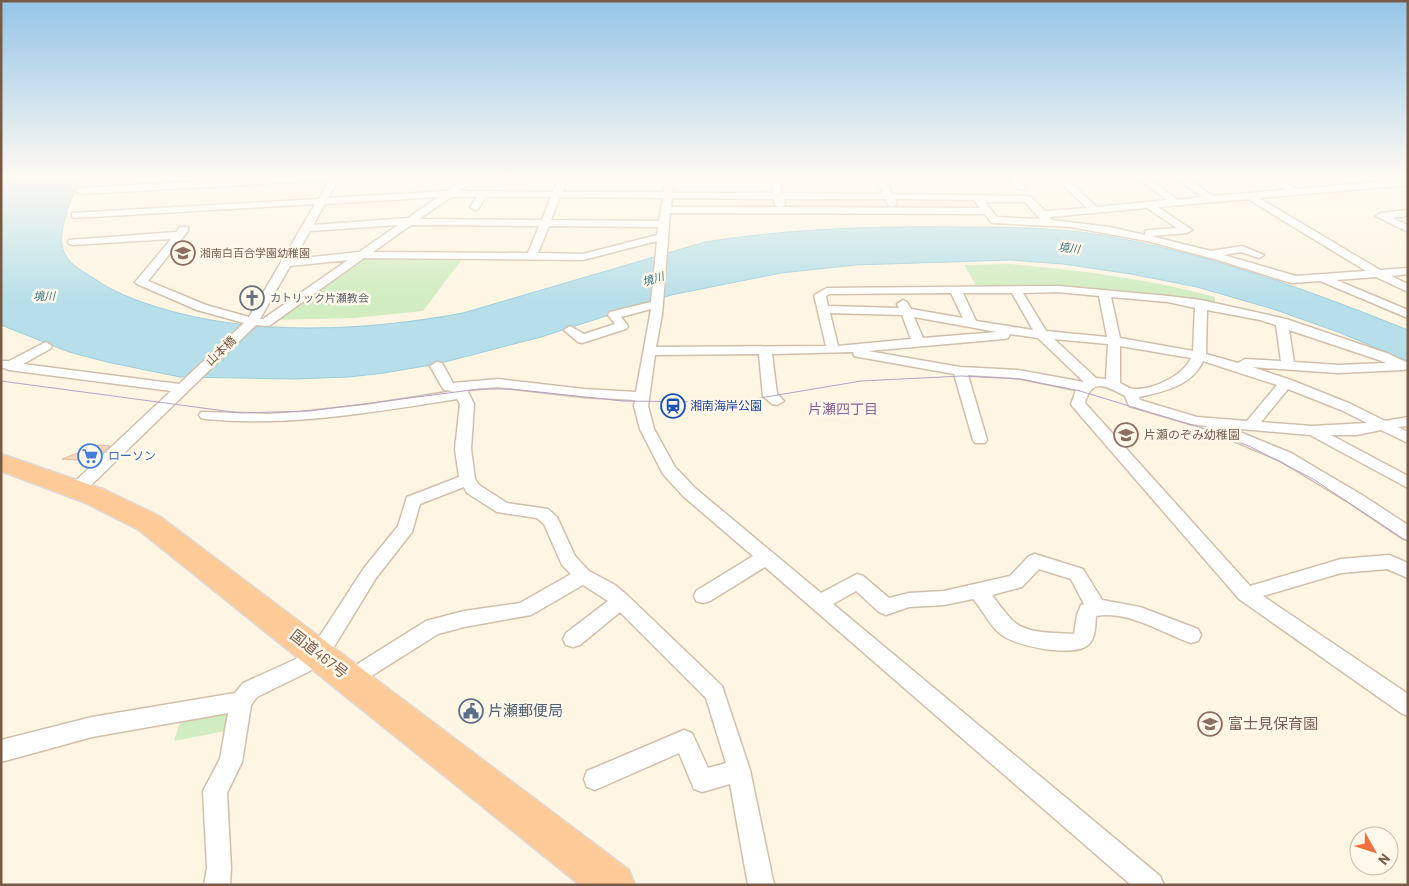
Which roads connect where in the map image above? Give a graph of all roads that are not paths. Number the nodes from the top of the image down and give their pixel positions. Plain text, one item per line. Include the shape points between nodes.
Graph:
1 (193, 218) edge
2 (313, 218) edge
3 (416, 218) edge
4 (548, 218) edge
5 (614, 218) edge
6 (623, 218) edge
7 (665, 218) edge
8 (993, 218) edge
9 (1022, 218) edge
10 (1051, 218) edge
11 (1170, 218) edge
12 (1287, 218) edge
13 (1386, 218) edge
14 (411, 222) junction
15 (546, 222) junction
16 (664, 224) junction
17 (308, 228) junction
18 (1408, 229) edge
19 (183, 230) junction
20 (1127, 233) junction
21 (662, 237) junction
22 (73, 242) dead end
23 (331, 247) dead end
24 (1208, 254) junction
25 (365, 255) junction
26 (1259, 255) dead end
27 (532, 256) junction
28 (327, 259) junction
29 (287, 263) junction
30 (1408, 271) edge
31 (1377, 273) junction
32 (1320, 277) junction
33 (1408, 289) edge
34 (1016, 290) junction
35 (898, 291) junction
36 (956, 291) junction
37 (1104, 293) junction
38 (658, 301) junction
39 (1201, 304) junction
40 (824, 309) junction
41 (906, 312) junction
42 (208, 314) dead end
43 (1408, 314) edge
44 (249, 322) junction
45 (1282, 322) junction
46 (971, 323) junction
47 (570, 330) dead end
48 (1024, 333) junction
49 (1042, 335) junction
50 (1114, 341) junction
51 (918, 342) junction
52 (46, 346) dead end
53 (765, 350) junction
54 (833, 350) junction
55 (649, 351) junction
56 (1199, 356) junction
57 (1219, 361) junction
58 (5, 364) edge
59 (437, 366) dead end
60 (1288, 367) junction
61 (960, 371) junction
62 (187, 383) junction
63 (1113, 383) junction
64 (1286, 383) junction
65 (1088, 385) junction
66 (459, 390) junction
67 (1131, 394) junction
68 (642, 396) junction
69 (777, 401) dead end
70 (206, 416) dead end
71 (1196, 421) junction
72 (1408, 421) edge
73 (1251, 425) junction
74 (1385, 426) junction
75 (1312, 431) junction
76 (1408, 438) edge
77 (980, 440) dead end
78 (1, 462) edge
79 (467, 480) junction
80 (1408, 483) edge
81 (77, 489) junction
82 (1408, 534) edge
83 (766, 557) junction
84 (1408, 571) edge
85 (583, 576) junction
86 (978, 591) junction
87 (1246, 594) junction
88 (703, 596) dead end
89 (621, 601) junction
90 (819, 602) junction
91 (1096, 607) junction
92 (1191, 635) dead end
93 (572, 639) dead end
94 (319, 654) junction
95 (353, 680) junction
96 (241, 701) junction
97 (1408, 706) edge
98 (1, 751) edge
99 (739, 770) junction
100 (595, 779) dead end
101 (606, 882) edge
102 (217, 885) edge
103 (761, 885) edge
104 (1151, 885) edge

1 - 19 street
2 - 17 street
3 - 14 street
4 - 15 street
5 - 15 street
6 - 16 street
7 - 16 street
8 - 9 street
10 - 20 street
11 - 20 street via 1187,230
12 - 31 street
13 - 18 street
14 - 15 street
14 - 17 street
14 - 25 street
15 - 27 street
16 - 21 street
17 - 29 street
19 - 22 street
19 - 44 street via 141,282 191,304
20 - 24 street
21 - 27 street via 583,257
21 - 38 street
23 - 28 street
24 - 26 street via 1242,249
24 - 32 street via 1293,280
25 - 27 street
25 - 28 street
25 - 44 street via 266,323
28 - 29 street
29 - 44 street
30 - 31 street
31 - 32 street
31 - 33 street
32 - 43 street
34 - 36 street
34 - 37 street via 1058,288
34 - 49 street
35 - 36 street
35 - 40 street via 827,291 820,295
35 - 41 street
36 - 46 street
37 - 39 street
37 - 50 street
38 - 47 street via 614,315 622,326 582,338
38 - 55 street
39 - 45 street
39 - 56 street
40 - 41 street
40 - 54 street
41 - 46 street
41 - 51 street
42 - 44 street
44 - 62 street, 山本橋
45 - 60 street
45 - 60 street via 1403,366
46 - 48 street
48 - 49 street
48 - 51 street
49 - 50 street
49 - 65 street
50 - 56 street
50 - 63 street
51 - 54 street
52 - 58 street
53 - 54 street
53 - 55 street
53 - 69 street via 770,396
54 - 61 street
55 - 68 street
56 - 57 street
56 - 67 street via 1175,383
57 - 60 street
57 - 64 street
58 - 62 street via 130,383
59 - 66 street via 449,386
61 - 65 street via 1018,374
61 - 77 street
62 - 81 street, 山本橋
63 - 65 street
63 - 67 street
64 - 73 street
64 - 74 street
65 - 87 street via 1080,391 1078,404
66 - 68 street via 498,383
66 - 70 street via 307,416
66 - 79 street via 467,407 462,449
67 - 71 street via 1134,403
68 - 83 street via 647,429 669,470 689,492
71 - 73 street
71 - 82 street via 1286,457
72 - 74 street
73 - 75 street
74 - 75 street
74 - 76 street
75 - 80 street
78 - 81 highway, 国道467号
79 - 85 street via 473,488 503,508 542,514 551,521 568,560
79 - 94 street via 414,501 406,528 370,573
81 - 94 highway, 国道467号 via 149,523
83 - 88 street
83 - 90 street
84 - 87 street via 1389,562 1341,566
85 - 89 street
85 - 95 street via 524,610 433,627
86 - 90 street via 944,598 909,600 886,607 857,580
86 - 91 street via 1016,582 1035,560 1077,574
86 - 91 street via 1006,627 1032,639 1076,642 1086,634 1088,610
87 - 97 street
89 - 93 street
89 - 99 street via 715,693
90 - 104 street
91 - 92 street via 1140,614
94 - 95 highway, 国道467号
94 - 96 street via 250,690
95 - 101 highway, 国道467号
96 - 98 street via 92,727
96 - 102 street via 231,762 215,791
99 - 100 street via 702,781 684,740
99 - 103 street

